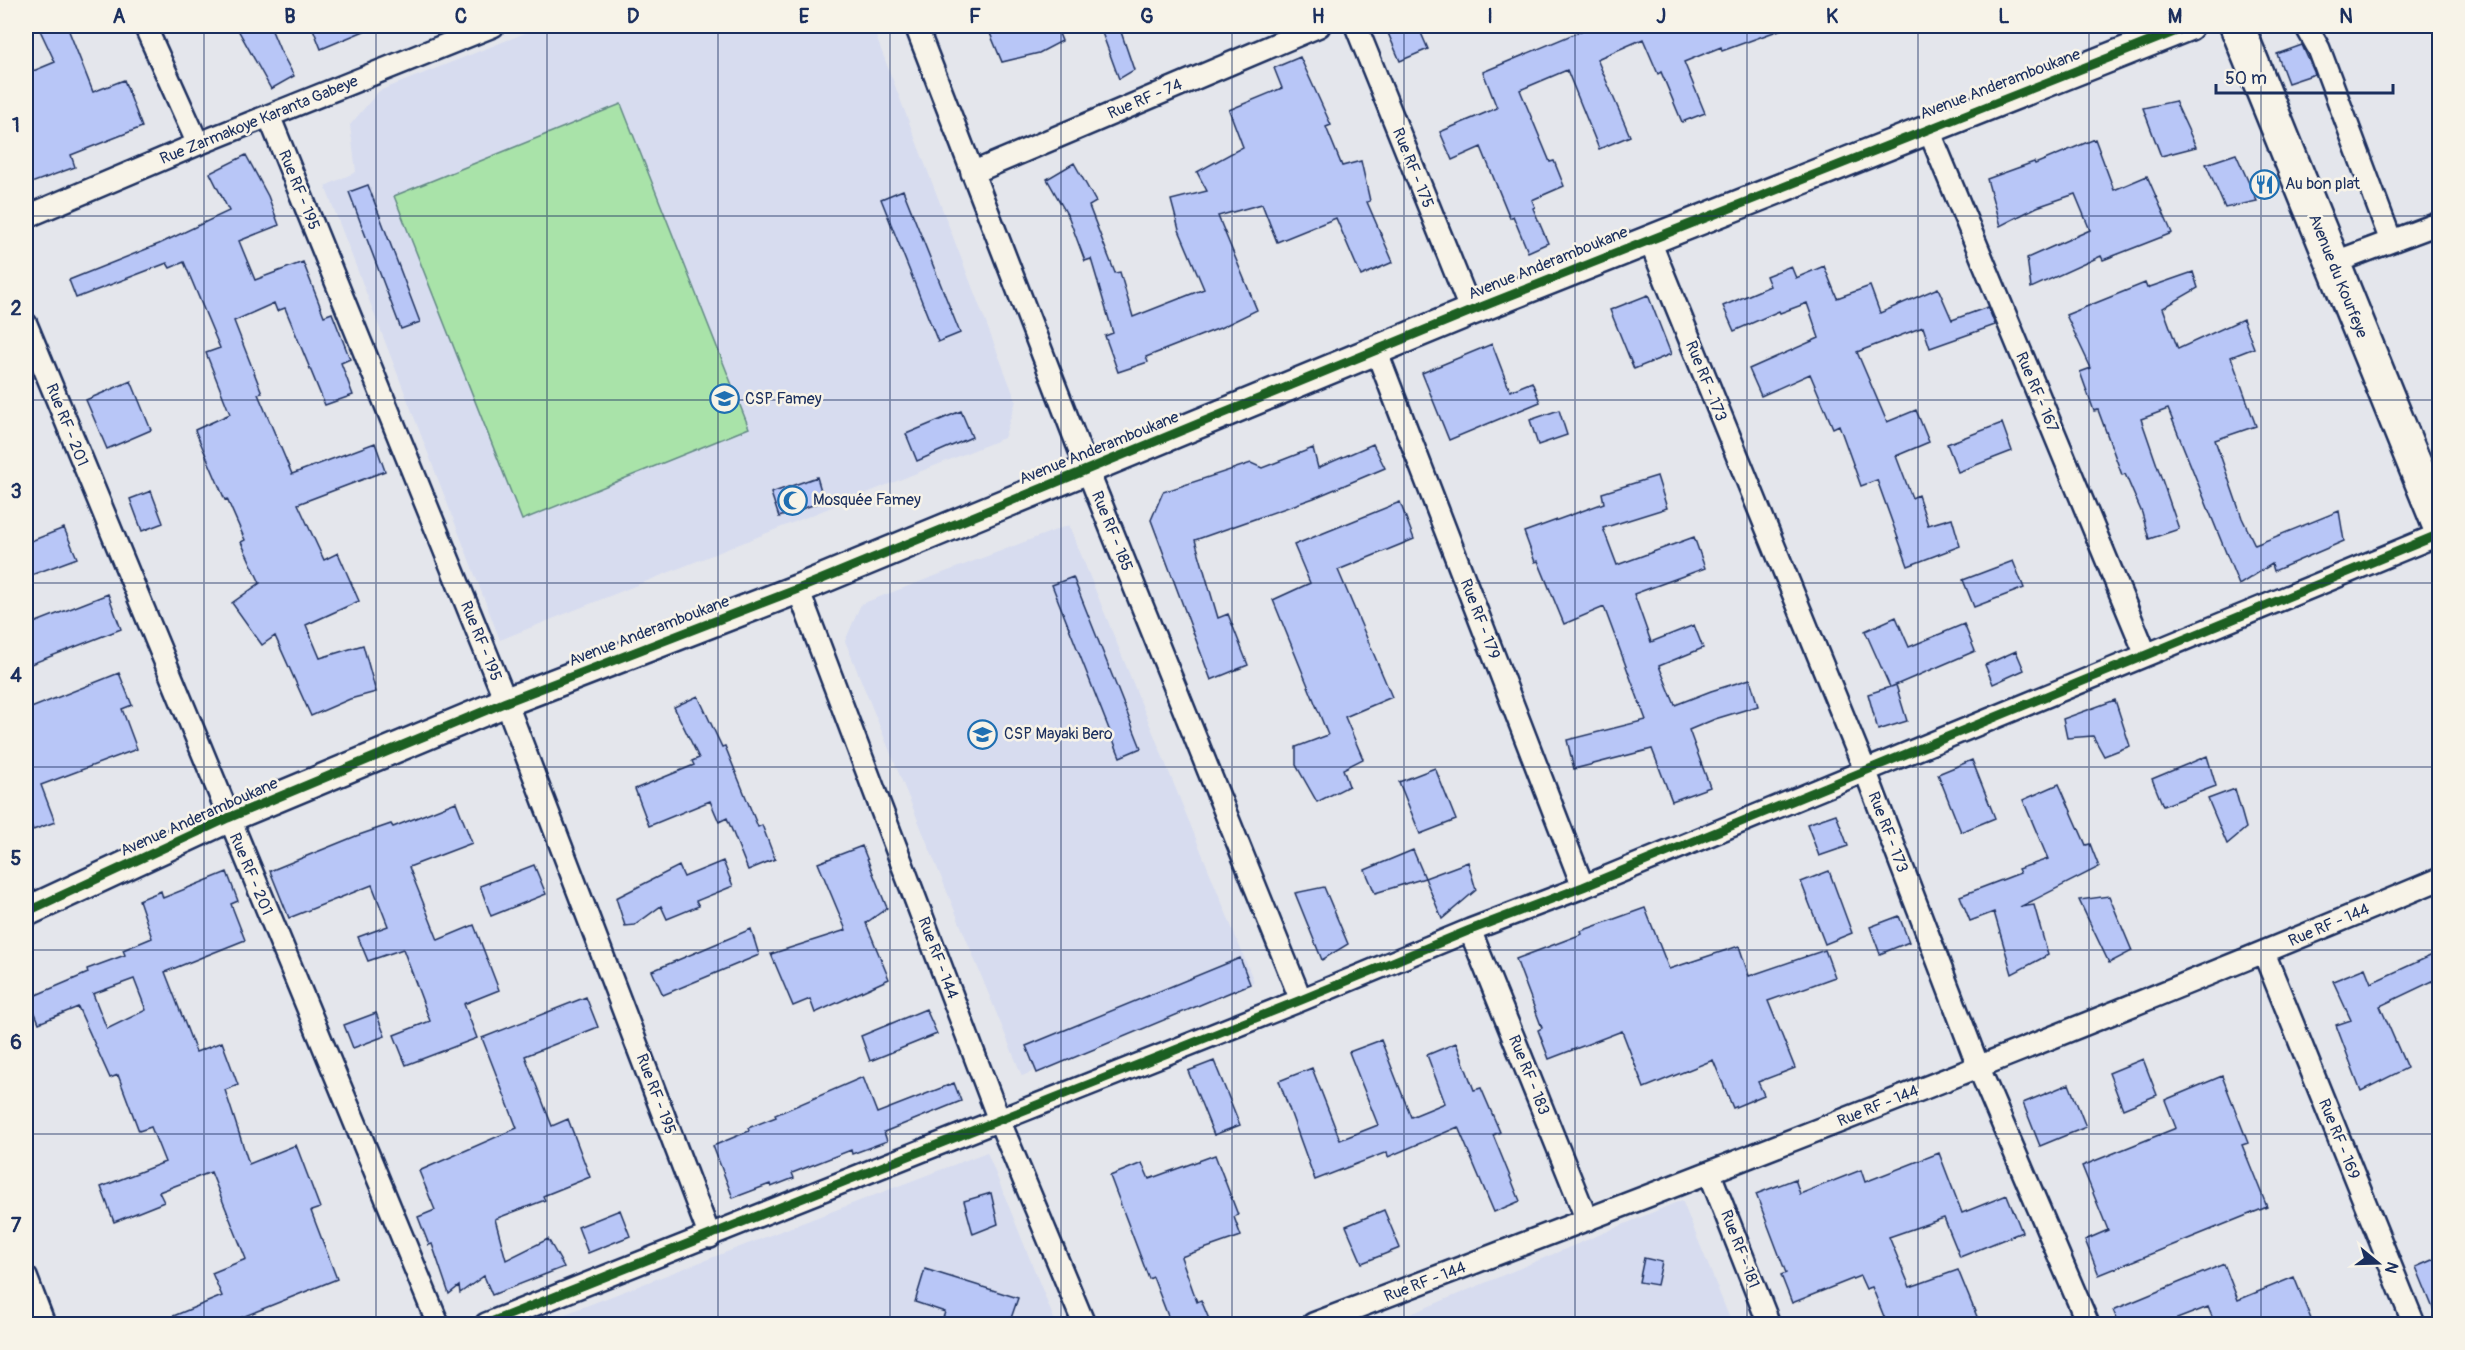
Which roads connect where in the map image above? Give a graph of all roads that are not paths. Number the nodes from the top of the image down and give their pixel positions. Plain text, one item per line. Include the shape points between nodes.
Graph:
1 (145, 26) edge
2 (493, 26) edge
3 (916, 26) edge
4 (1319, 26) edge
5 (1356, 26) edge
6 (2189, 26) edge
7 (2237, 26) edge
8 (2306, 26) edge
9 (268, 116) junction
10 (1928, 128) junction
11 (198, 144) junction
12 (972, 173) junction
13 (26, 217) edge
14 (2439, 223) edge
15 (1648, 239) junction
16 (2391, 241) junction
17 (2333, 263) junction
18 (1470, 311) junction
19 (26, 324) edge
20 (1376, 350) junction
21 (1087, 469) junction
22 (2439, 528) edge
23 (2439, 534) edge
24 (798, 589) junction
25 (2146, 655) junction
26 (506, 702) junction
27 (1865, 770) junction
28 (228, 818) junction
29 (2439, 879) edge
30 (1583, 887) junction
31 (26, 912) edge
32 (1470, 930) junction
33 (2264, 953) junction
34 (1301, 1000) junction
35 (1978, 1066) junction
36 (999, 1120) junction
37 (1710, 1173) junction
38 (1587, 1220) junction
39 (710, 1237) junction
40 (26, 1276) edge
41 (44, 1324) edge
42 (438, 1324) edge
43 (486, 1324) edge
44 (1084, 1324) edge
45 (1313, 1324) edge
46 (1769, 1324) edge
47 (2088, 1324) edge
48 (2414, 1324) edge

1 - 11 street
2 - 9 street, Rue Zarmakoye Karanta Gabeye
3 - 12 street, Rue RF - 185
4 - 12 street, Rue RF - 74
5 - 18 street, Rue RF - 175
6 - 10 street, Avenue Anderamboukane
7 - 17 main road, Avenue du Kourfeye
8 - 16 street via 2319,49
9 - 11 street, Rue Zarmakoye Karanta Gabeye
9 - 26 street, Rue RF - 195
10 - 15 street, Avenue Anderamboukane
10 - 25 street, Rue RF - 167
11 - 13 street, Rue Zarmakoye Karanta Gabeye
12 - 21 street, Rue RF - 185
14 - 16 street
15 - 18 street, Avenue Anderamboukane
15 - 27 street, Rue RF - 173
16 - 17 street
17 - 22 main road, Avenue du Kourfeye
18 - 20 street, Avenue Anderamboukane
19 - 28 street, Rue RF - 201
20 - 21 street, Avenue Anderamboukane
20 - 30 street, Rue RF - 179
21 - 24 street, Avenue Anderamboukane
21 - 34 street, Rue RF - 185
23 - 25 street
24 - 26 street, Avenue Anderamboukane
24 - 36 street, Rue RF - 144
25 - 27 street
26 - 28 street, Avenue Anderamboukane
26 - 39 street, Rue RF - 195
27 - 30 street
27 - 35 street, Rue RF - 173
28 - 31 street, Avenue Anderamboukane
28 - 42 street, Rue RF - 201
29 - 33 street, Rue RF - 144
30 - 32 street
32 - 34 street
32 - 38 street, Rue RF - 183
33 - 35 street, Rue RF - 144
33 - 48 street, Rue RF - 169
34 - 36 street
35 - 37 street, Rue RF - 144
35 - 47 street, Rue RF - 173
36 - 39 street
36 - 44 street, Rue RF - 144
37 - 38 street, Rue RF - 144
37 - 46 street, Rue RF - 181
38 - 45 street, Rue RF - 144
39 - 43 street
40 - 41 street

